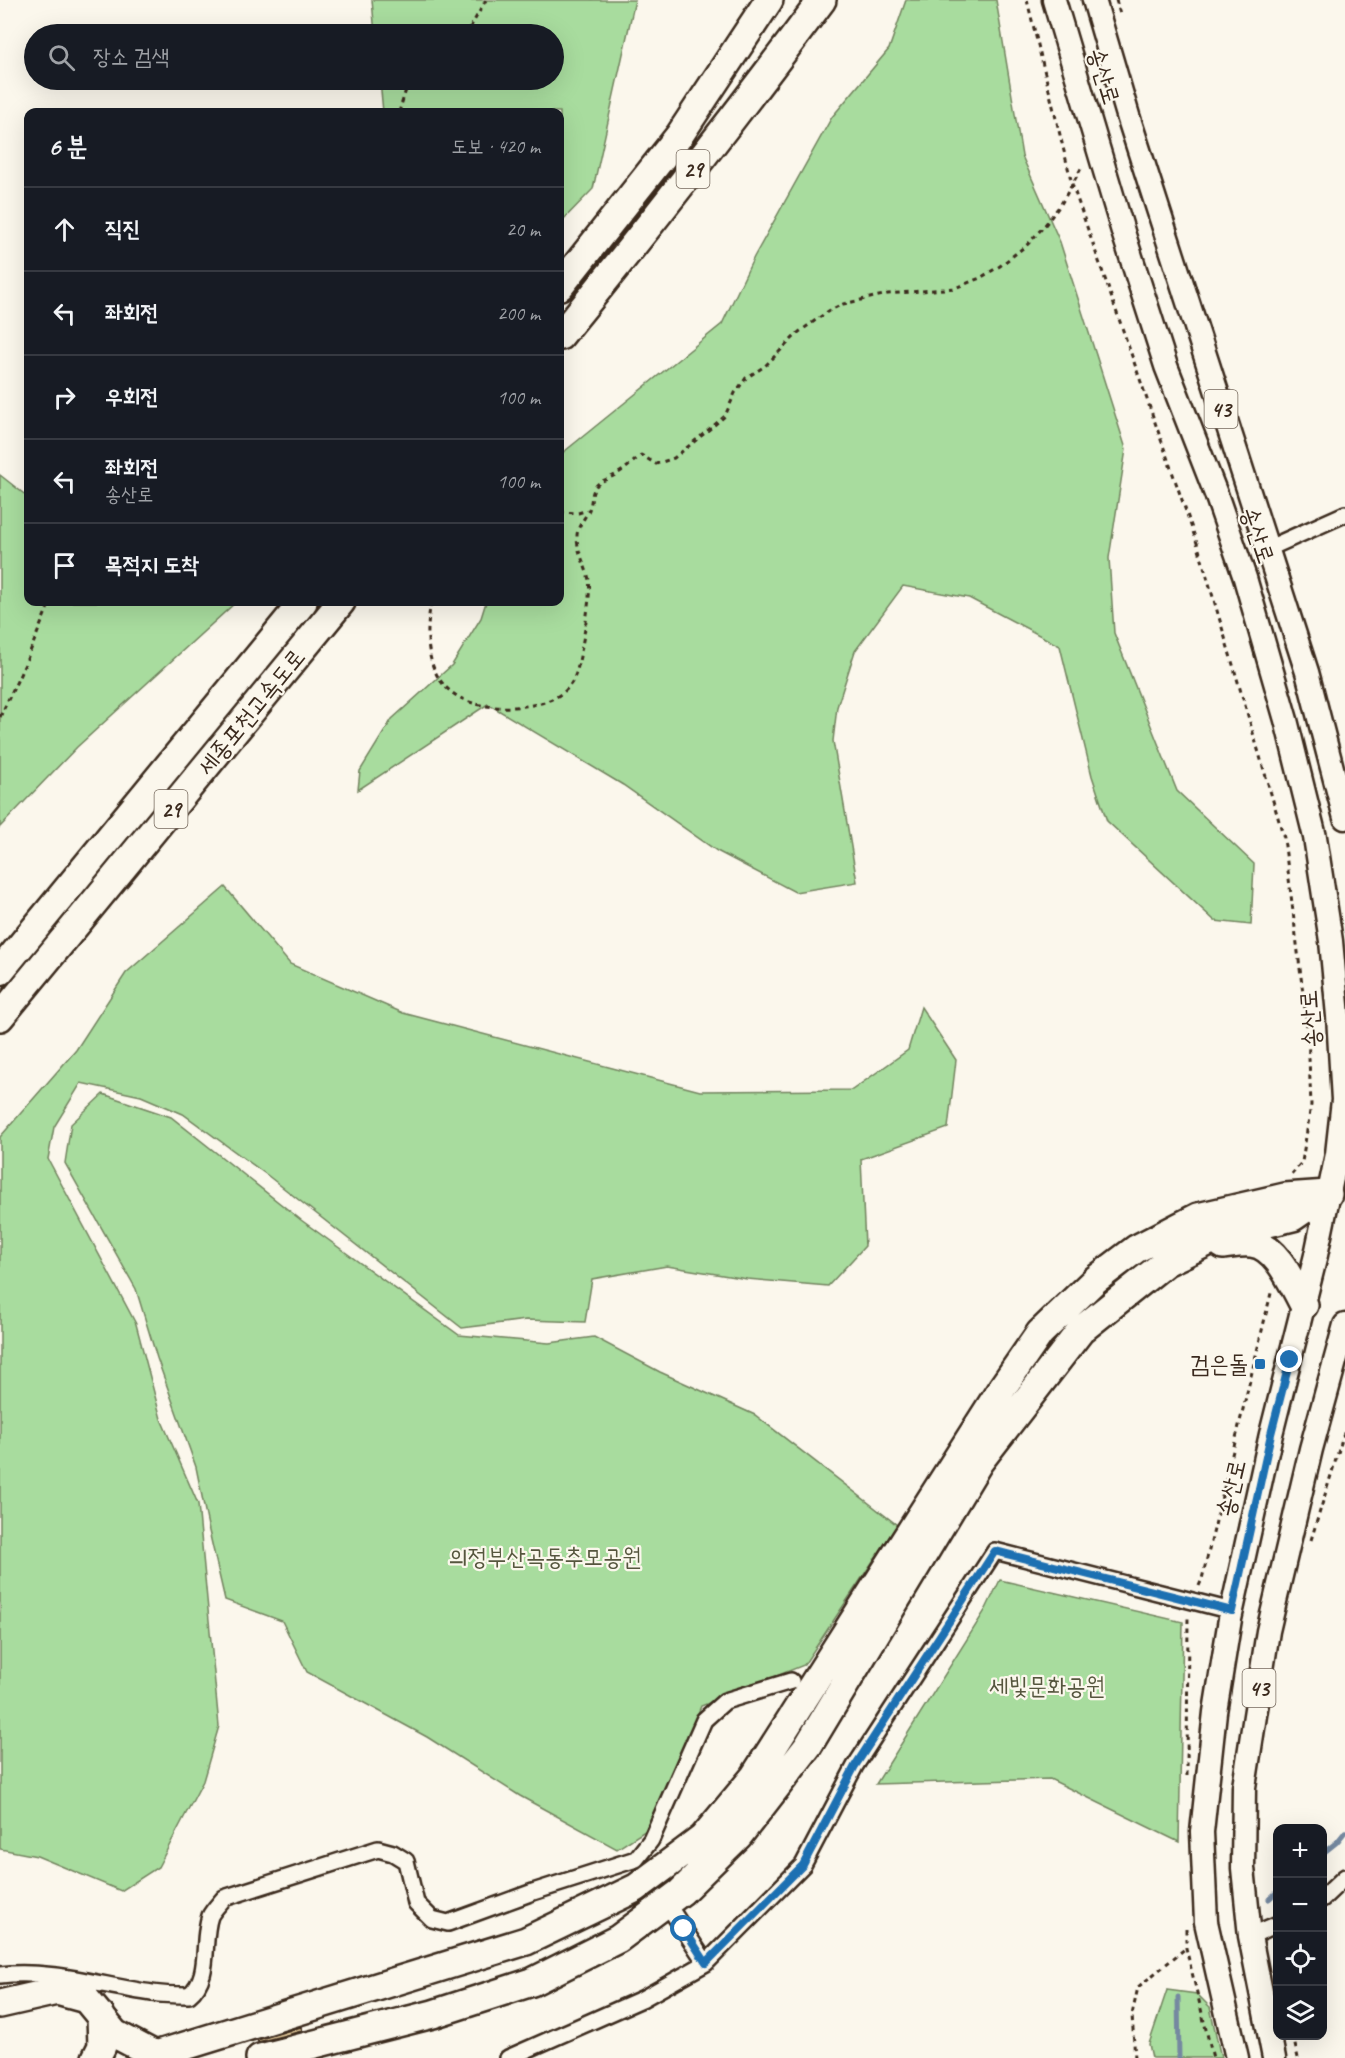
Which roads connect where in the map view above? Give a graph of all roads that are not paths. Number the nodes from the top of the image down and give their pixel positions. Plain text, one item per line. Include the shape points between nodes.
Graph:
1 (769, 0) edge
2 (822, 0) edge
3 (1054, 0) edge
4 (1094, 0) edge
5 (564, 281) edge
6 (564, 331) edge
7 (1345, 514) edge
8 (1267, 549) junction
9 (300, 606) edge
10 (338, 606) edge
11 (1345, 818) edge
12 (0, 971) edge
13 (0, 1017) edge
14 (1336, 1192) edge
15 (1175, 1257) junction
16 (1304, 1305) junction
17 (1345, 1324) edge
18 (1232, 1611) junction
19 (791, 1681) dead end
20 (1345, 1877) edge
21 (1327, 1895) edge
22 (673, 1913) dead end
23 (1273, 1926) edge
24 (1250, 1936) junction
25 (706, 1963) junction
26 (0, 1976) edge
27 (0, 2004) edge
28 (101, 2016) junction
29 (150, 2056) edge
30 (96, 2058) edge
31 (260, 2058) edge
32 (508, 2058) edge
33 (1237, 2058) edge
34 (1274, 2058) edge

1 - 5 highway, 29 via 679,136
2 - 6 highway, 29
3 - 14 main road, 송산로 / 43 via 1166,366 1245,578 1315,837 1330,941 1342,1100
4 - 8 main road, 송산로 / 43
7 - 8 street
8 - 11 main road, 송산로 / 43 via 1306,672
9 - 12 highway, 세종포천고속도로 / 29
10 - 13 highway, 세종포천고속도로 / 29
14 - 15 highway via 1293,1217 1224,1234
14 - 16 main road, 송산로 / 43
14 - 29 highway via 1198,1216 1136,1249 1095,1280 1040,1333 754,1777 703,1838 636,1888 526,1941
15 - 16 highway via 1221,1245 1253,1243 1272,1252
15 - 31 highway via 1081,1330 979,1462 808,1746 739,1835 681,1892 618,1939 532,1982 433,2014
16 - 18 main road, 송산로 / 43
17 - 24 main road, 43 via 1268,1631 1244,1787 1243,1868
18 - 25 street via 995,1551 855,1766 803,1865
18 - 33 main road, 송산로 / 43 via 1215,1712 1202,1832 1206,1922
19 - 26 street via 725,1701 704,1720 640,1864 533,1892 448,1923 432,1919 416,1903 406,1861 378,1849 224,1898 211,1914 199,1988 189,1995 154,1994 53,1974
20 - 21 street
22 - 25 street
23 - 24 street
24 - 34 main road, 43
25 - 32 street via 642,1999
27 - 28 highway via 57,1991 86,1998
28 - 29 highway via 115,2034
28 - 30 highway via 102,2046

